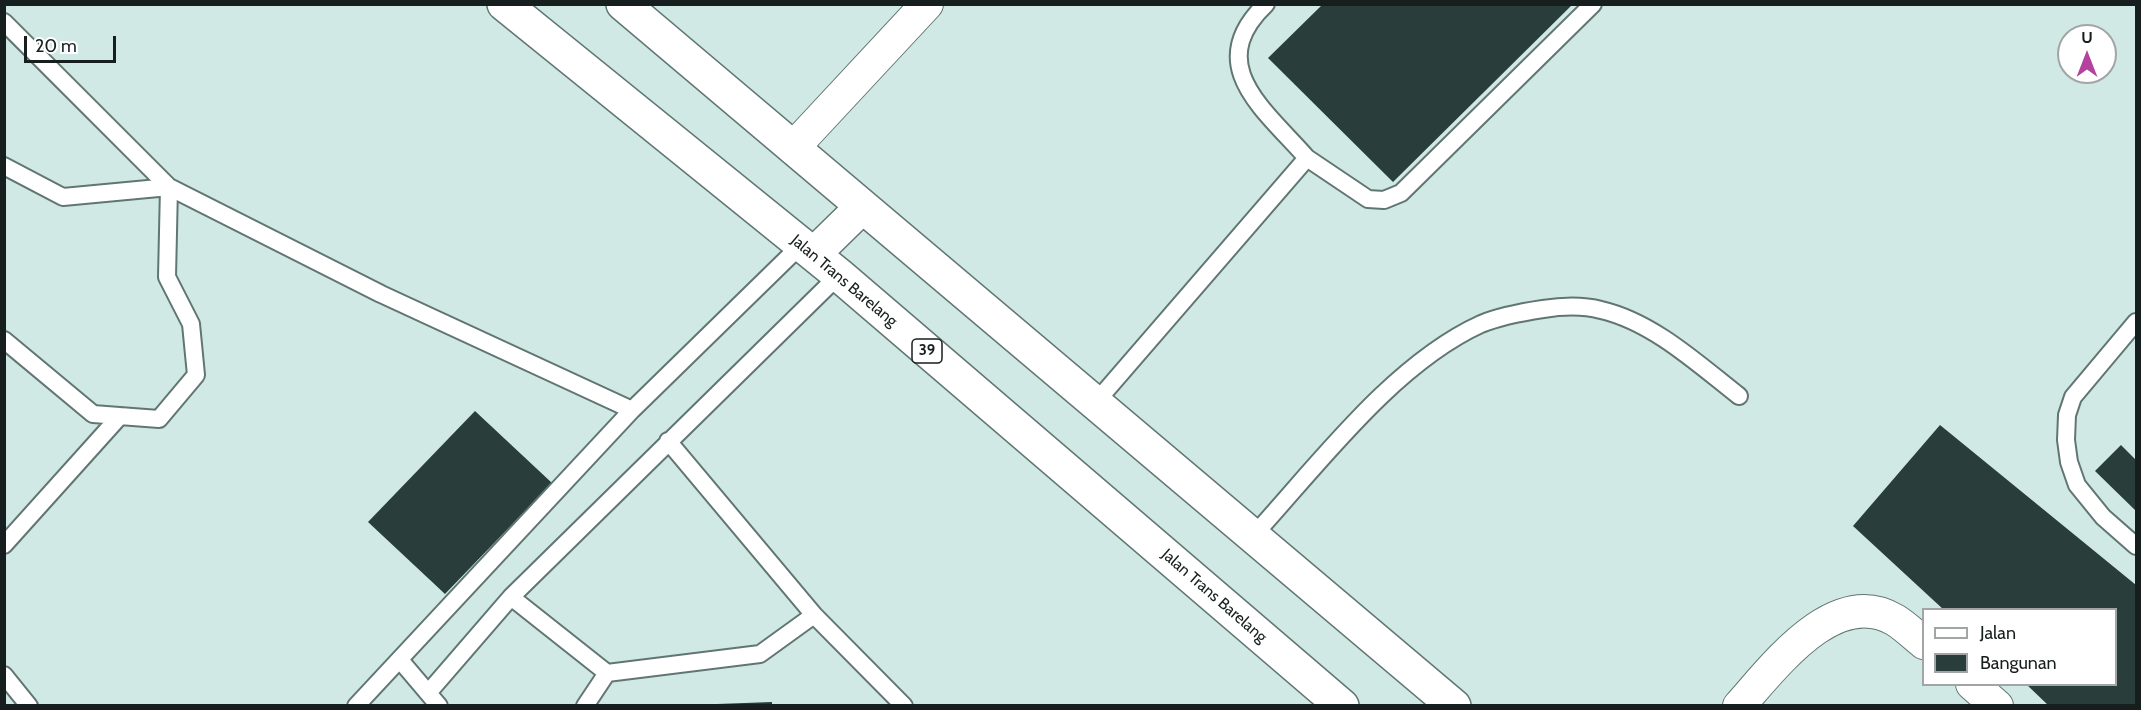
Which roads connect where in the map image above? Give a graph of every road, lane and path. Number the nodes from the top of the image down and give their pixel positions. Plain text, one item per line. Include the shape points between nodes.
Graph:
1 (504, 4) edge
2 (623, 4) edge
3 (927, 4) edge
4 (1266, 4) edge
5 (1593, 4) edge
6 (4, 22) edge
7 (793, 148) junction
8 (1307, 158) junction
9 (4, 166) edge
10 (169, 187) junction
11 (861, 207) junction
12 (808, 249) junction
13 (839, 275) junction
14 (2136, 322) edge
15 (4, 340) edge
16 (1739, 396) dead end
17 (1096, 402) junction
18 (632, 410) junction
19 (120, 416) junction
20 (668, 441) junction
21 (1253, 536) junction
22 (4, 545) edge
23 (2136, 546) edge
24 (511, 597) junction
25 (814, 615) junction
26 (1922, 642) edge
27 (400, 660) junction
28 (607, 673) junction
29 (4, 675) edge
30 (1974, 686) edge
31 (433, 699) edge
32 (29, 705) edge
33 (356, 705) edge
34 (585, 705) edge
35 (904, 705) edge
36 (1342, 705) edge
37 (1454, 705) edge
38 (1739, 705) edge
39 (1997, 705) edge

1 - 12 highway, Jalan Trans Barelang / 39
2 - 7 highway
3 - 7 street
4 - 8 lane via 1240,40 1238,53 1245,86
5 - 8 lane via 1401,193 1384,200 1368,199
6 - 10 lane
7 - 11 highway
8 - 17 lane
9 - 10 lane via 63,197
10 - 18 lane via 381,294
10 - 19 lane via 167,277 191,324 196,375 159,419
11 - 12 highway
11 - 17 highway
12 - 13 highway, Jalan Trans Barelang / 39
12 - 18 lane
13 - 20 lane
13 - 36 highway, Jalan Trans Barelang / 39
14 - 23 lane via 2073,397 2067,415 2066,440 2077,485 2103,517
15 - 19 lane via 93,414
16 - 21 lane via 1652,332 1602,310 1566,306 1493,320 1440,347 1380,397
17 - 21 highway
18 - 27 lane
19 - 22 lane
20 - 24 lane
20 - 25 lane
21 - 37 highway
24 - 28 lane
24 - 31 lane
25 - 28 lane via 760,654
25 - 35 lane
26 - 38 street via 1895,620 1880,614 1843,614 1823,623 1789,651
27 - 31 lane
27 - 33 lane
28 - 34 lane
29 - 32 lane
30 - 39 street

